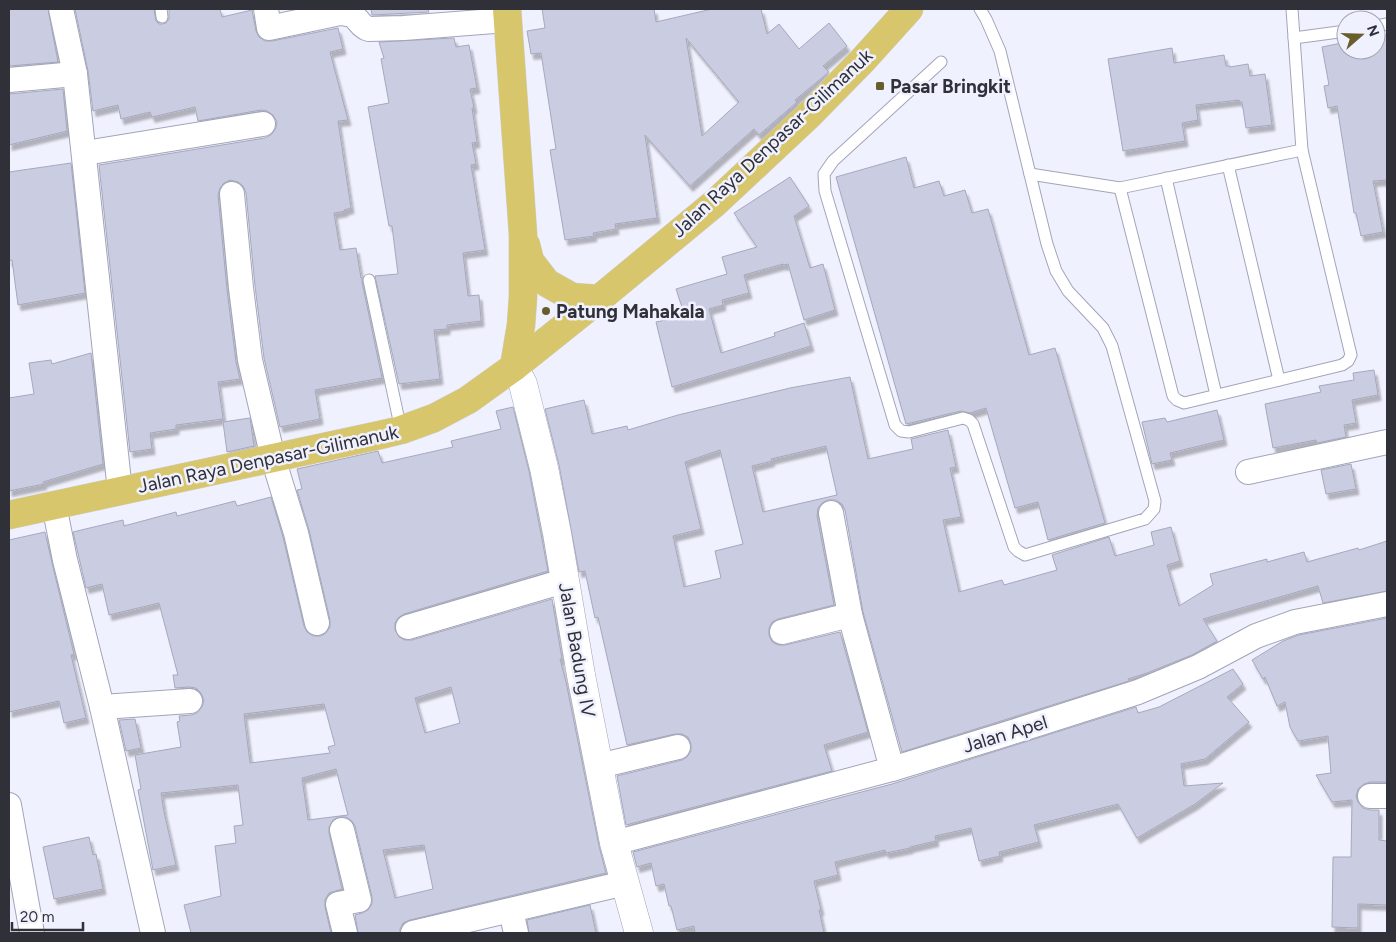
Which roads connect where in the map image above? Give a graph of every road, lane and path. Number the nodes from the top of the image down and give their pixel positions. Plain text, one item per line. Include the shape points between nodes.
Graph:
1 (61, 9) edge
2 (909, 9) edge
3 (980, 9) edge
4 (1292, 9) edge
5 (507, 14) edge
6 (268, 18) edge
7 (1336, 32) edge
8 (1294, 38) junction
9 (941, 62) dead end
10 (75, 74) junction
11 (9, 80) edge
12 (263, 124) dead end
13 (1302, 150) junction
14 (85, 153) junction
15 (1228, 165) junction
16 (1030, 174) junction
17 (1166, 178) junction
18 (1120, 188) junction
19 (232, 194) dead end
20 (523, 234) junction
21 (369, 280) dead end
22 (599, 299) junction
23 (514, 367) junction
24 (1279, 380) junction
25 (1216, 395) junction
26 (401, 430) junction
27 (1387, 442) edge
28 (273, 458) junction
29 (1248, 472) dead end
30 (120, 491) junction
31 (54, 505) junction
32 (831, 513) dead end
33 (9, 515) edge
34 (564, 581) junction
35 (1387, 604) edge
36 (850, 615) junction
37 (316, 623) dead end
38 (408, 627) dead end
39 (782, 632) dead end
40 (190, 701) dead end
41 (102, 707) junction
42 (678, 746) dead end
43 (599, 766) junction
44 (892, 769) junction
45 (9, 805) edge
46 (342, 830) dead end
47 (614, 844) junction
48 (624, 883) junction
49 (513, 922) edge
50 (32, 933) edge
51 (154, 933) edge
52 (345, 933) edge
53 (413, 933) edge
54 (639, 933) edge

1 - 10 street
2 - 22 highway, Jalan Raya Denpasar-Gilimanuk via 862,61 715,203
3 - 16 lane via 1000,51
4 - 8 lane
5 - 6 street via 404,28 369,29 353,15 340,13
5 - 20 highway
7 - 8 lane
8 - 13 lane
9 - 16 lane via 833,161 824,174 825,191 895,424 900,431 909,432 963,418 969,420 1014,547 1026,555 1145,519 1154,510 1155,501 1112,346 1102,328 1068,291 1056,271
10 - 11 street
10 - 14 street
12 - 14 street
13 - 15 lane
13 - 24 lane via 1351,355 1342,365
14 - 30 street
15 - 17 lane
15 - 24 lane
16 - 18 lane
17 - 18 lane
17 - 25 lane
18 - 25 lane via 1173,396 1184,403
19 - 28 street via 250,360
20 - 22 highway via 530,261 547,283 572,297
20 - 23 highway via 523,297
21 - 26 lane
22 - 23 highway, Jalan Raya Denpasar-Gilimanuk
23 - 26 highway, Jalan Raya Denpasar-Gilimanuk via 452,410
23 - 34 street, Jalan Badung IV via 523,384 544,468
24 - 25 lane
26 - 28 highway, Jalan Raya Denpasar-Gilimanuk
27 - 29 street
28 - 30 highway, Jalan Raya Denpasar-Gilimanuk
28 - 37 street via 296,533
30 - 31 highway, Jalan Raya Denpasar-Gilimanuk
31 - 33 highway, Jalan Raya Denpasar-Gilimanuk
31 - 41 street
32 - 36 street
34 - 38 street
34 - 43 street, Jalan Badung IV
35 - 44 street, Jalan Apel via 1295,622 1256,636 1198,667 1138,692
36 - 39 street
36 - 44 street
40 - 41 street
41 - 51 street
42 - 43 street
43 - 47 street, Jalan Badung IV
44 - 47 street, Jalan Apel
45 - 50 street
46 - 52 street via 359,900 338,904
47 - 48 street, Jalan Badung IV
48 - 49 street
48 - 54 street, Jalan Badung IV
49 - 53 street

